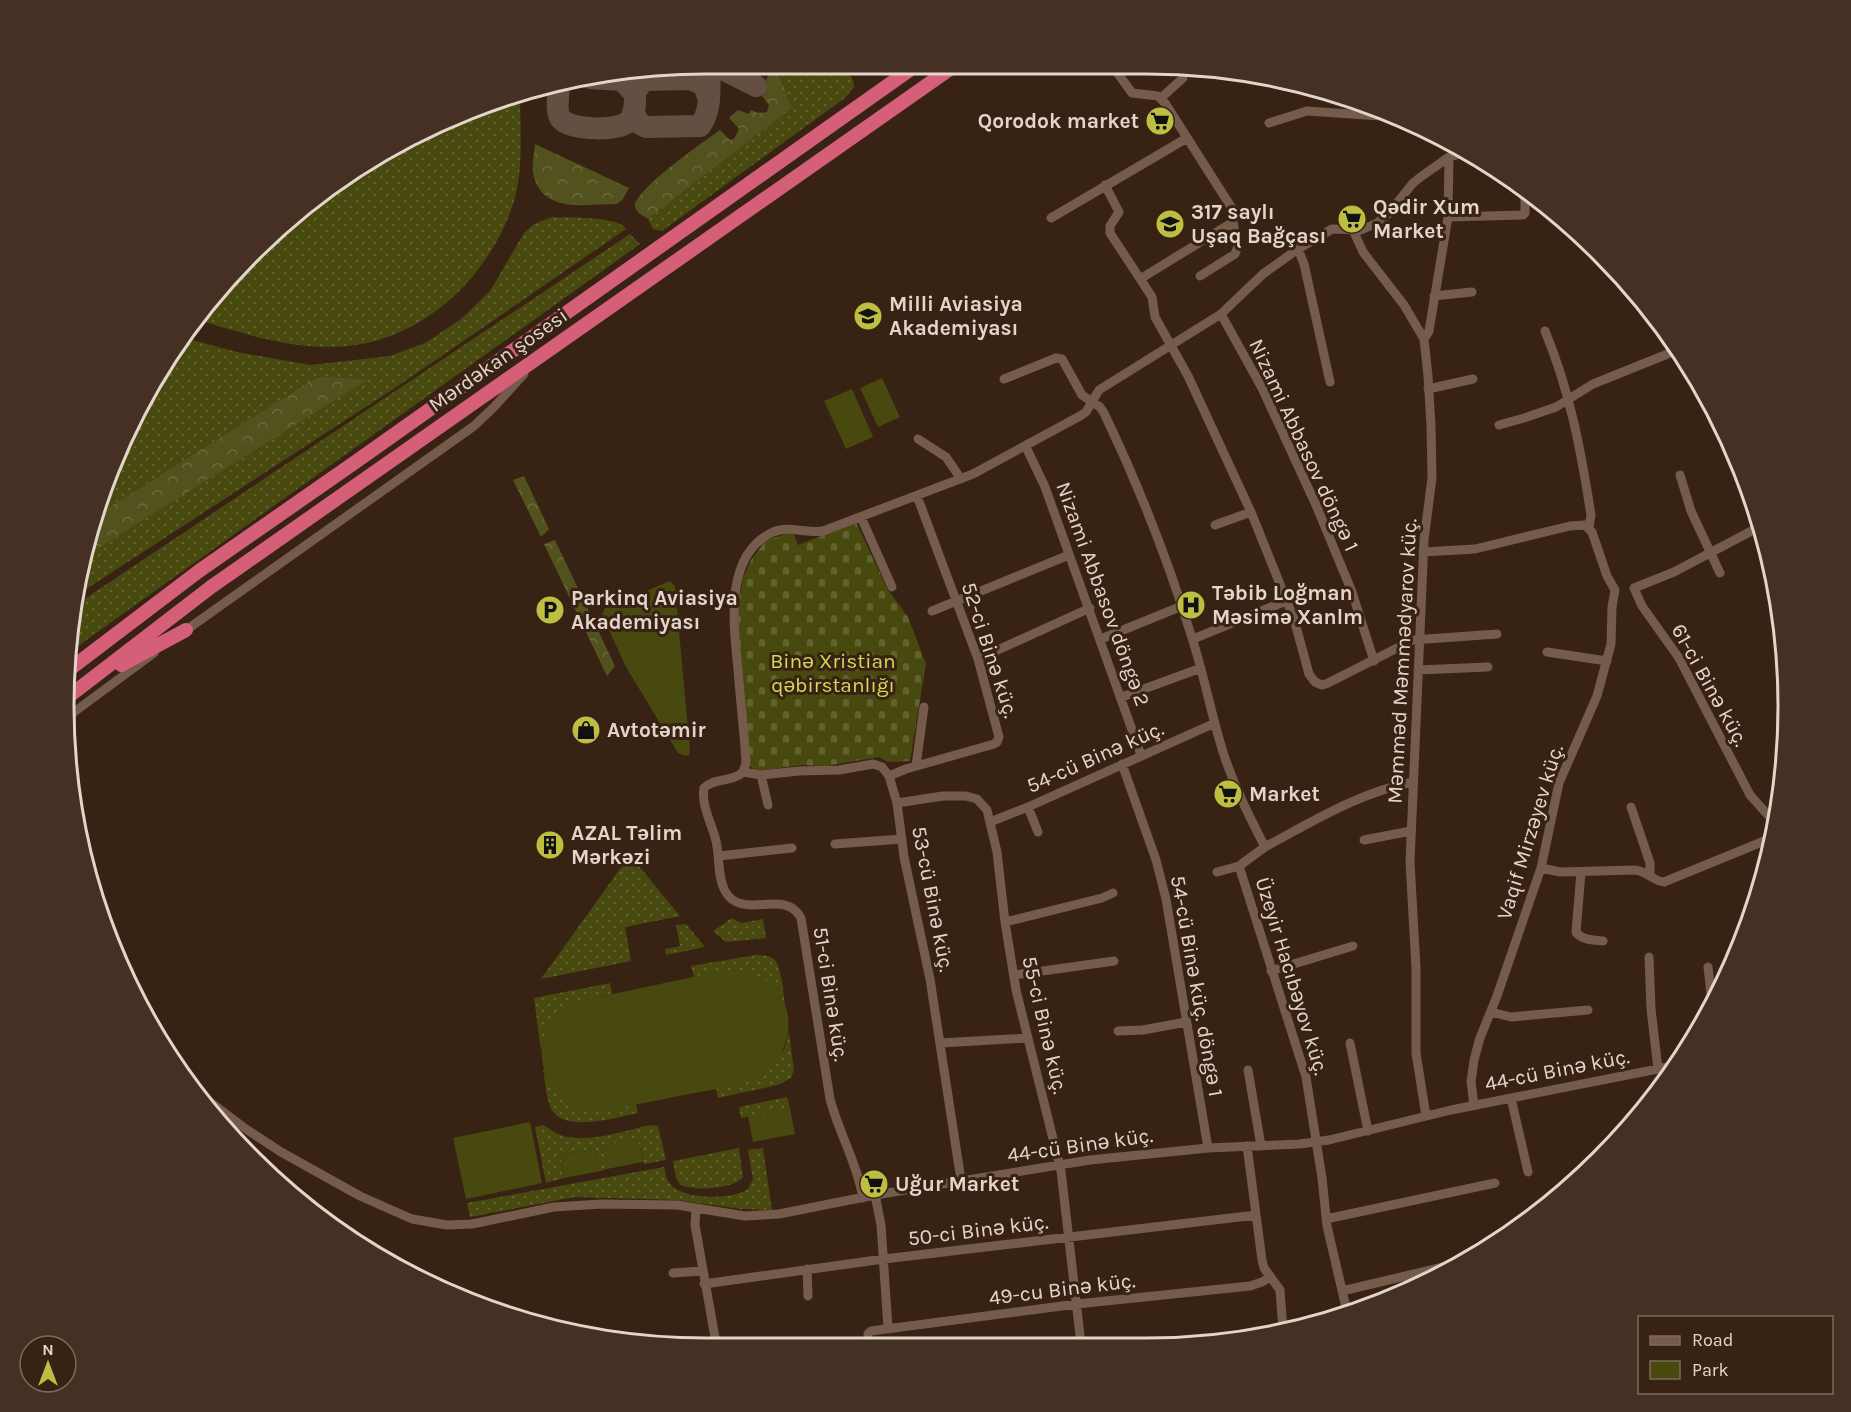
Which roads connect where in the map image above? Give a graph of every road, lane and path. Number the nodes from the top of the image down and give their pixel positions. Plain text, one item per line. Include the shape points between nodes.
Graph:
1 (904, 74) edge
2 (1118, 74) edge
3 (940, 75) edge
4 (1183, 78) dead end
5 (1161, 98) junction
6 (1366, 114) edge
7 (1269, 123) dead end
8 (1186, 138) junction
9 (1456, 155) edge
10 (1449, 157) junction
11 (1105, 185) junction
12 (1525, 200) edge
13 (1448, 217) junction
14 (1051, 218) dead end
15 (1233, 222) junction
16 (1353, 230) junction
17 (1298, 249) junction
18 (1200, 276) dead end
19 (1140, 279) junction
20 (1472, 292) dead end
21 (1434, 296) junction
22 (1221, 314) junction
23 (1545, 331) dead end
24 (570, 335) junction
25 (1424, 339) junction
26 (1171, 346) junction
27 (1670, 354) edge
28 (1004, 379) dead end
29 (1473, 379) dead end
30 (1330, 382) dead end
31 (1428, 389) junction
32 (1568, 400) junction
33 (1092, 402) junction
34 (1499, 425) dead end
35 (918, 439) dead end
36 (1026, 447) junction
37 (1680, 475) dead end
38 (961, 479) junction
39 (917, 496) junction
40 (1251, 512) junction
41 (861, 517) junction
42 (1215, 525) dead end
43 (1589, 527) junction
44 (1752, 530) edge
45 (1424, 552) junction
46 (1712, 552) junction
47 (1069, 555) junction
48 (1720, 573) dead end
49 (892, 586) dead end
50 (1634, 588) junction
51 (1615, 590) junction
52 (1286, 601) junction
53 (956, 602) junction
54 (1182, 606) junction
55 (1090, 608) junction
56 (932, 611) dead end
57 (186, 630) junction
58 (1497, 634) dead end
59 (1101, 639) junction
60 (1193, 639) junction
61 (1419, 640) junction
62 (1546, 652) dead end
63 (978, 659) junction
64 (1374, 660) junction
65 (1607, 661) junction
66 (75, 665) edge
67 (1488, 667) dead end
68 (1201, 668) junction
69 (1418, 670) junction
70 (85, 684) junction
71 (74, 692) edge
72 (74, 696) edge
73 (1122, 697) junction
74 (924, 707) dead end
75 (74, 712) edge
76 (1215, 723) junction
77 (1141, 755) junction
78 (1122, 764) junction
79 (916, 766) junction
80 (743, 772) junction
81 (761, 775) junction
82 (889, 776) junction
83 (1413, 782) junction
84 (897, 803) junction
85 (768, 805) dead end
86 (1028, 807) junction
87 (1631, 807) dead end
88 (1768, 815) edge
89 (990, 822) junction
90 (1411, 831) junction
91 (1038, 832) dead end
92 (902, 839) junction
93 (1364, 840) dead end
94 (1762, 842) edge
95 (835, 844) dead end
96 (792, 848) dead end
97 (1265, 848) junction
98 (719, 856) junction
99 (1239, 866) junction
100 (1541, 868) junction
101 (1218, 872) dead end
102 (1581, 872) junction
103 (1650, 874) junction
104 (1113, 893) dead end
105 (1005, 922) junction
106 (1603, 941) dead end
107 (1353, 946) dead end
108 (1649, 957) dead end
109 (1114, 961) dead end
110 (1708, 967) dead end
111 (1271, 971) junction
112 (1014, 975) junction
113 (1710, 989) edge
114 (1588, 1010) dead end
115 (1491, 1012) junction
116 (1186, 1022) junction
117 (1118, 1031) dead end
118 (1028, 1038) junction
119 (941, 1043) junction
120 (1350, 1043) dead end
121 (1663, 1068) edge
122 (1658, 1069) junction
123 (1248, 1070) dead end
124 (1511, 1098) junction
125 (1474, 1105) junction
126 (219, 1110) edge
127 (1426, 1116) junction
128 (1368, 1131) junction
129 (1317, 1142) junction
130 (1247, 1146) junction
131 (1261, 1146) junction
132 (1208, 1148) junction
133 (1059, 1164) junction
134 (1528, 1172) dead end
135 (961, 1180) junction
136 (1495, 1183) dead end
137 (875, 1195) junction
138 (863, 1198) junction
139 (696, 1208) junction
140 (1256, 1215) junction
141 (1326, 1219) junction
142 (1070, 1238) junction
143 (884, 1259) junction
144 (807, 1269) junction
145 (1431, 1270) edge
146 (702, 1271) junction
147 (673, 1273) dead end
148 (1270, 1277) junction
149 (704, 1284) junction
150 (1342, 1291) junction
151 (808, 1296) dead end
152 (1077, 1304) junction
153 (1346, 1306) edge
154 (1282, 1323) edge
155 (888, 1328) junction
156 (715, 1338) edge
157 (868, 1338) edge
158 (1080, 1338) edge

1 - 66 highway, Mərdəkan şosesi via 199,571
2 - 5 street via 1132,93
3 - 24 highway, Mərdəkan şosesi
4 - 5 street
5 - 8 street
6 - 7 street via 1307,111
8 - 11 street
8 - 15 street via 1233,210
9 - 10 street
10 - 13 street
10 - 16 street via 1413,183 1377,223
11 - 14 street
11 - 19 street via 1119,212 1110,233
12 - 13 street via 1523,216
13 - 21 street
15 - 18 street via 1238,246 1235,254
15 - 19 street
16 - 17 street via 1326,231
16 - 25 street, Məmməd Məmmədyarov küç. via 1363,252 1404,305
17 - 22 street via 1263,274
17 - 30 street
19 - 26 street via 1152,297 1155,317
20 - 21 street
21 - 25 street via 1429,331
22 - 26 street
22 - 64 street, Nizami Abbasov döngə 1 via 1262,388 1317,505
23 - 32 street
24 - 57 street via 523,374 474,426
24 - 70 highway, Mərdəkan şosesi via 212,586
25 - 31 street, Məmməd Məmmədyarov küç.
26 - 33 street via 1100,390
26 - 40 street
27 - 32 street via 1593,384
28 - 33 street, Üzeyir Hacıbəyov küç. via 1062,359 1082,395
29 - 31 street
31 - 45 street, Məmməd Məmmədyarov küç. via 1432,478
32 - 34 street
32 - 43 street via 1582,456 1591,515
33 - 36 street via 1086,412
33 - 54 street, Üzeyir Hacıbəyov küç. via 1104,413 1135,479
35 - 38 street via 946,457
36 - 38 street
36 - 47 street, Nizami Abbasov döngə 2 via 1046,487
37 - 46 street via 1691,511
38 - 39 street
39 - 41 street
39 - 53 street, 52-ci Binə küç.
40 - 42 street
40 - 52 street
41 - 49 street
41 - 80 street via 818,532 778,530 764,537 744,563 733,606 746,763
43 - 45 street via 1570,526 1475,549
43 - 51 street, Vaqif Mirzəyev küç.
44 - 46 street
45 - 61 street, Məmməd Məmmədyarov küç.
46 - 48 street
46 - 50 street
47 - 53 street
47 - 55 street, Nizami Abbasov döngə 2
50 - 51 street
50 - 88 street, 61-ci Binə küç. via 1642,606 1679,658 1750,795
51 - 65 street, Vaqif Mirzəyev küç.
52 - 60 street
52 - 64 street via 1315,682 1328,683
53 - 56 street
53 - 63 street, 52-ci Binə küç.
54 - 59 street
54 - 60 street, Üzeyir Hacıbəyov küç.
55 - 59 street, Nizami Abbasov döngə 2
55 - 63 street
57 - 70 highway
57 - 75 street
58 - 61 street
59 - 73 street, Nizami Abbasov döngə 2
60 - 68 street, Üzeyir Hacıbəyov küç.
61 - 64 street
61 - 69 street, Məmməd Məmmədyarov küç.
62 - 65 street
63 - 79 street, 52-ci Binə küç. via 999,740
65 - 100 street, Vaqif Mirzəyev küç. via 1586,723 1559,783
67 - 69 street
68 - 73 street
68 - 76 street, Üzeyir Hacıbəyov küç.
69 - 83 street, Məmməd Məmmədyarov küç.
70 - 71 highway, Mərdəkan şosesi
70 - 72 highway
73 - 77 street, Nizami Abbasov döngə 2
74 - 79 street
76 - 77 street, 54-cü Binə küç.
76 - 97 street, Üzeyir Hacıbəyov küç. via 1242,804
77 - 78 street, 54-cü Binə küç.
78 - 86 street, 54-cü Binə küç.
78 - 116 street, 54-cü Binə küç. döngə 1 via 1166,899
79 - 82 street, 52-ci Binə küç.
80 - 81 street
80 - 98 street, 51-ci Binə küç. via 704,788 704,802
81 - 82 street via 873,764
81 - 85 street
82 - 84 street, 53-cü Binə küç.
83 - 90 street, Məmməd Məmmədyarov küç.
83 - 97 street via 1360,798
84 - 89 street, 55-ci Binə küç. via 966,796 982,802
84 - 92 street, 53-cü Binə küç.
86 - 89 street, 54-cü Binə küç.
86 - 91 street
87 - 103 street via 1650,862
89 - 105 street, 55-ci Binə küç.
90 - 93 street
90 - 127 street, Məmməd Məmmədyarov küç. via 1416,1045
92 - 95 street
92 - 119 street, 53-cü Binə küç.
94 - 103 street via 1669,880 1660,882
96 - 98 street
97 - 99 street, Üzeyir Hacıbəyov küç.
98 - 138 street, 51-ci Binə küç. via 722,883 735,902 749,906 787,905 797,910 801,918 830,1100 855,1163
99 - 101 street
99 - 111 street, Üzeyir Hacıbəyov küç.
100 - 102 street
100 - 115 street, Vaqif Mirzəyev küç.
102 - 103 street via 1635,870
102 - 106 street via 1576,932 1583,938
104 - 105 street
105 - 112 street, 55-ci Binə küç.
107 - 111 street
108 - 122 street
109 - 112 street
110 - 113 street
111 - 129 street, Üzeyir Hacıbəyov küç. via 1306,1077
112 - 118 street, 55-ci Binə küç.
114 - 115 street via 1511,1017
115 - 125 street, Vaqif Mirzəyev küç. via 1474,1060
116 - 117 street
116 - 132 street, 54-cü Binə küç. döngə 1
118 - 119 street
118 - 133 street, 55-ci Binə küç.
119 - 135 street, 53-cü Binə küç.
120 - 128 street
121 - 122 street, 44-cü Binə küç.
122 - 124 street, 44-cü Binə küç.
123 - 131 street
124 - 125 street, 44-cü Binə küç.
124 - 134 street
125 - 127 street, 44-cü Binə küç.
126 - 139 street, 44-cü Binə küç. via 281,1152 360,1196 412,1219 447,1225 472,1224 584,1204
127 - 128 street, 44-cü Binə küç.
128 - 129 street, 44-cü Binə küç.
129 - 131 street, 44-cü Binə küç.
129 - 141 street, Üzeyir Hacıbəyov küç.
130 - 131 street, 44-cü Binə küç.
130 - 132 street, 44-cü Binə küç.
130 - 140 street
132 - 133 street, 44-cü Binə küç.
133 - 135 street, 44-cü Binə küç.
133 - 142 street, 55-ci Binə küç.
135 - 137 street, 44-cü Binə küç.
136 - 141 street
137 - 138 street, 44-cü Binə küç.
137 - 143 street
138 - 139 street, 44-cü Binə küç. via 769,1215 730,1215
139 - 146 street
140 - 142 street, 50-ci Binə küç.
140 - 148 street via 1262,1260
141 - 150 street, Üzeyir Hacıbəyov küç.
142 - 143 street, 50-ci Binə küç.
142 - 152 street, 55-ci Binə küç.
143 - 144 street, 50-ci Binə küç.
143 - 155 street
144 - 149 street, 50-ci Binə küç.
144 - 151 street
145 - 150 street
146 - 147 street
146 - 149 street
148 - 152 street, 49-cu Binə küç. via 1250,1286
148 - 154 street via 1280,1290
149 - 156 street
150 - 153 street, Üzeyir Hacıbəyov küç.
152 - 155 street, 49-cu Binə küç.
152 - 158 street, 55-ci Binə küç.
155 - 157 street, 49-cu Binə küç. via 868,1332

